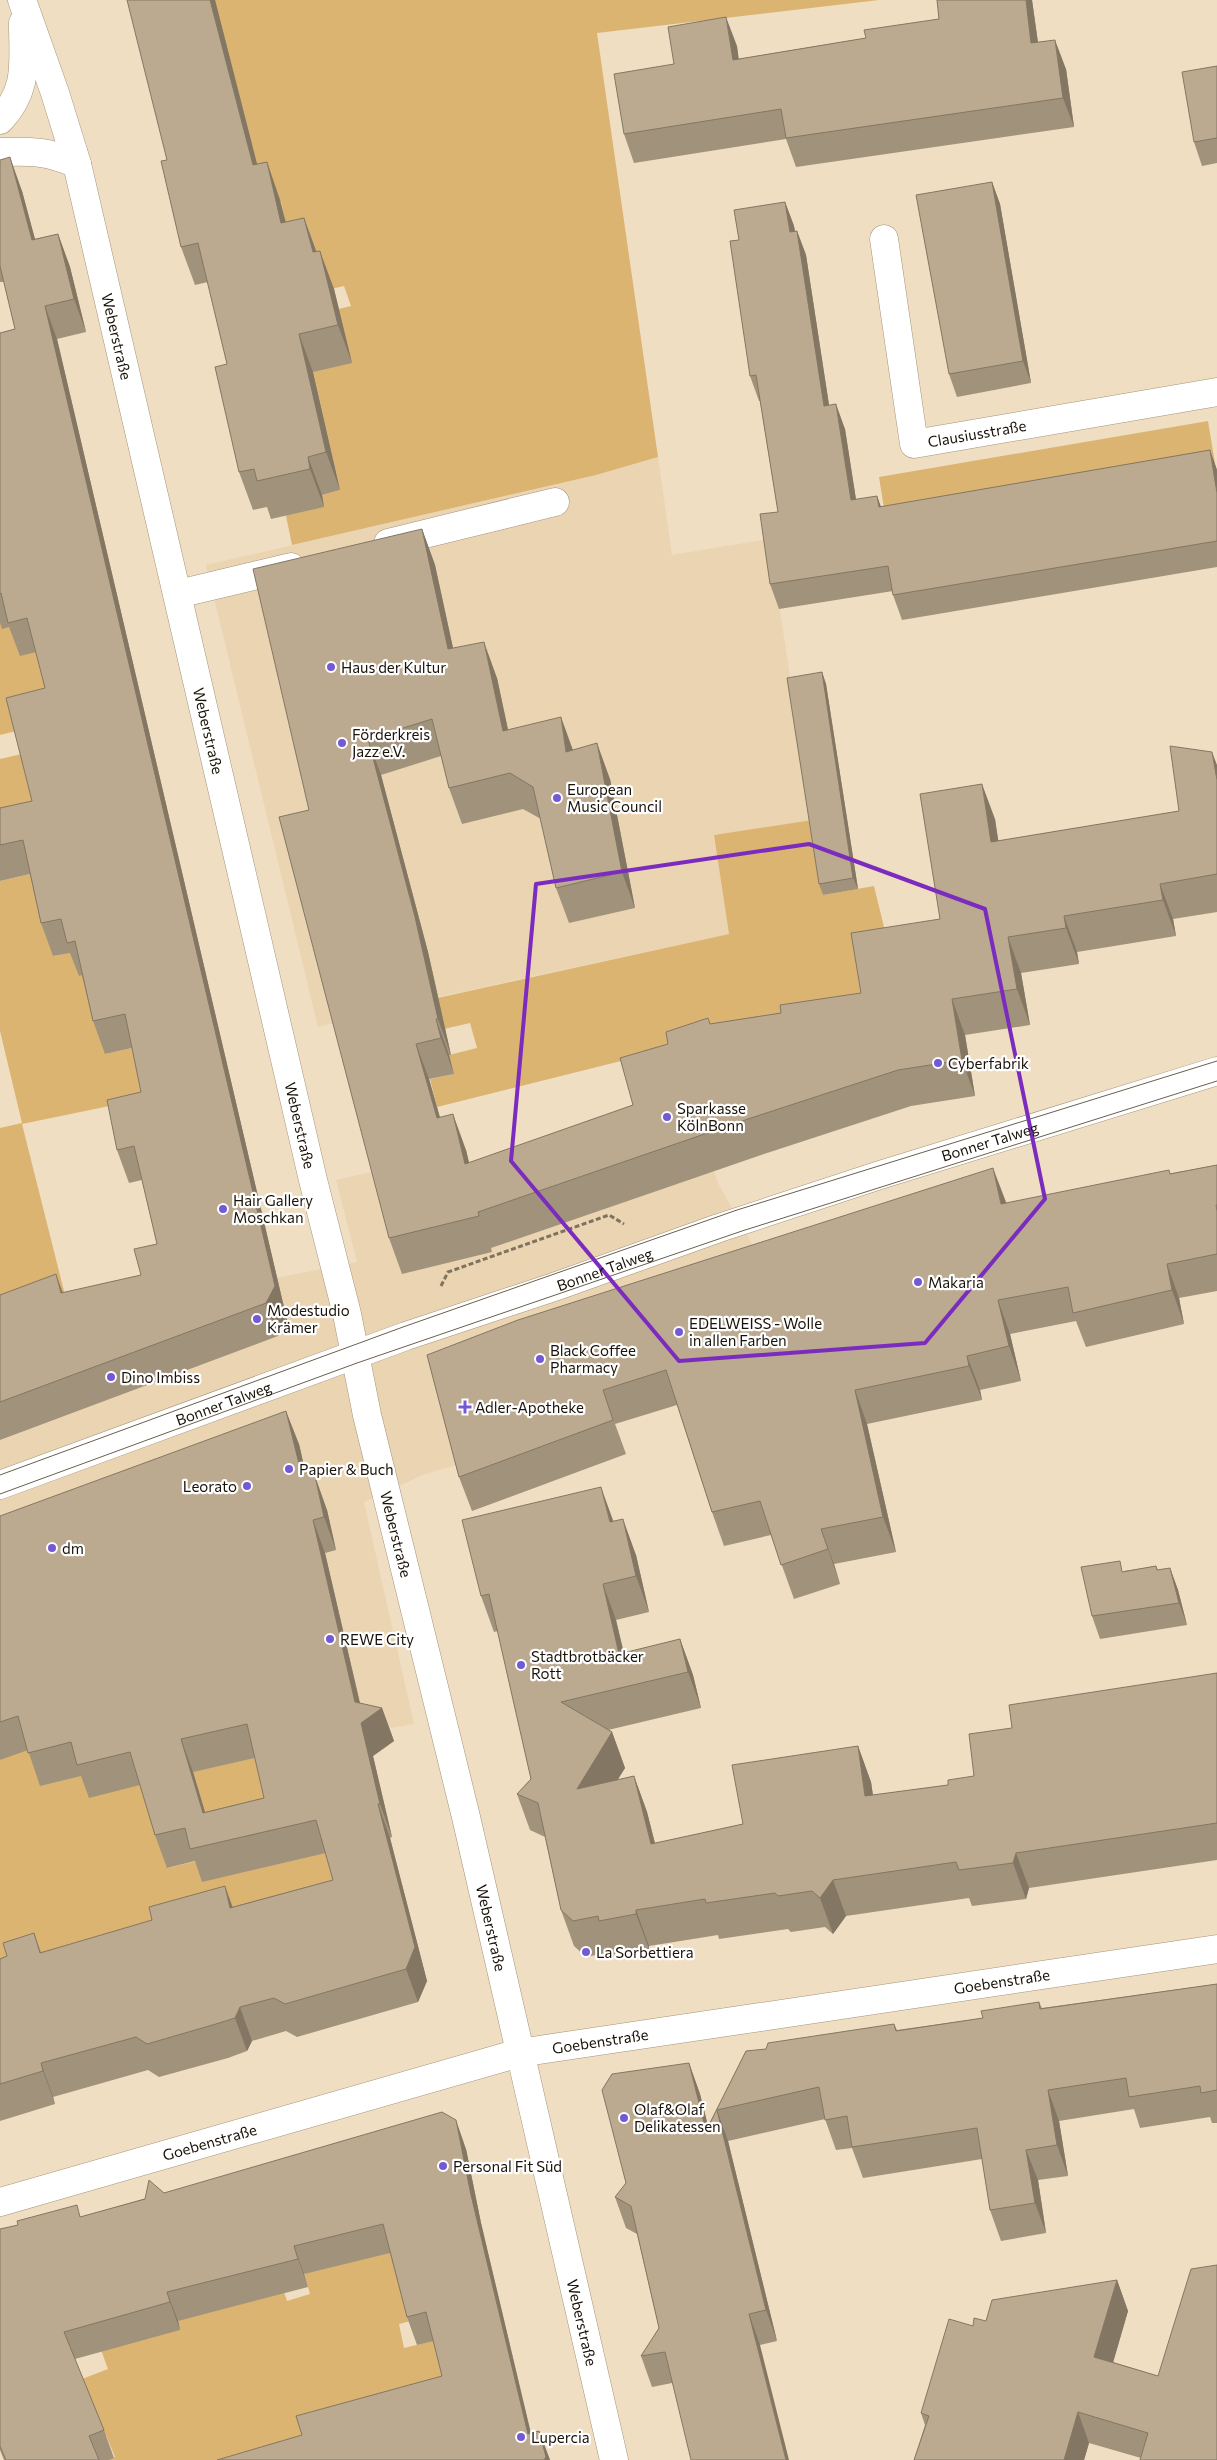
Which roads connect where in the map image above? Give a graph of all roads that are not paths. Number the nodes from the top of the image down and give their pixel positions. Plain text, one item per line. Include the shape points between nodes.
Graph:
1 (23, 3) edge
2 (0, 120) edge
3 (0, 152) edge
4 (78, 164) junction
5 (884, 239) dead end
6 (1217, 392) edge
7 (555, 502) dead end
8 (362, 550) edge
9 (313, 561) edge
10 (178, 594) junction
11 (1217, 1072) edge
12 (355, 1354) junction
13 (0, 1485) edge
14 (1217, 1948) edge
15 (519, 2053) junction
16 (0, 2202) edge
17 (614, 2460) edge

1 - 2 street via 23,83 13,106
1 - 4 street, Weberstraße
3 - 4 street via 55,154
4 - 10 street, Weberstraße
5 - 6 street, Clausiusstraße via 914,444
7 - 8 street
9 - 10 street
10 - 12 street, Weberstraße
11 - 12 street, Bonner Talweg via 880,1175
12 - 13 street, Bonner Talweg
12 - 15 street, Weberstraße
14 - 15 street, Goebenstraße
15 - 16 street, Goebenstraße
15 - 17 street, Weberstraße

